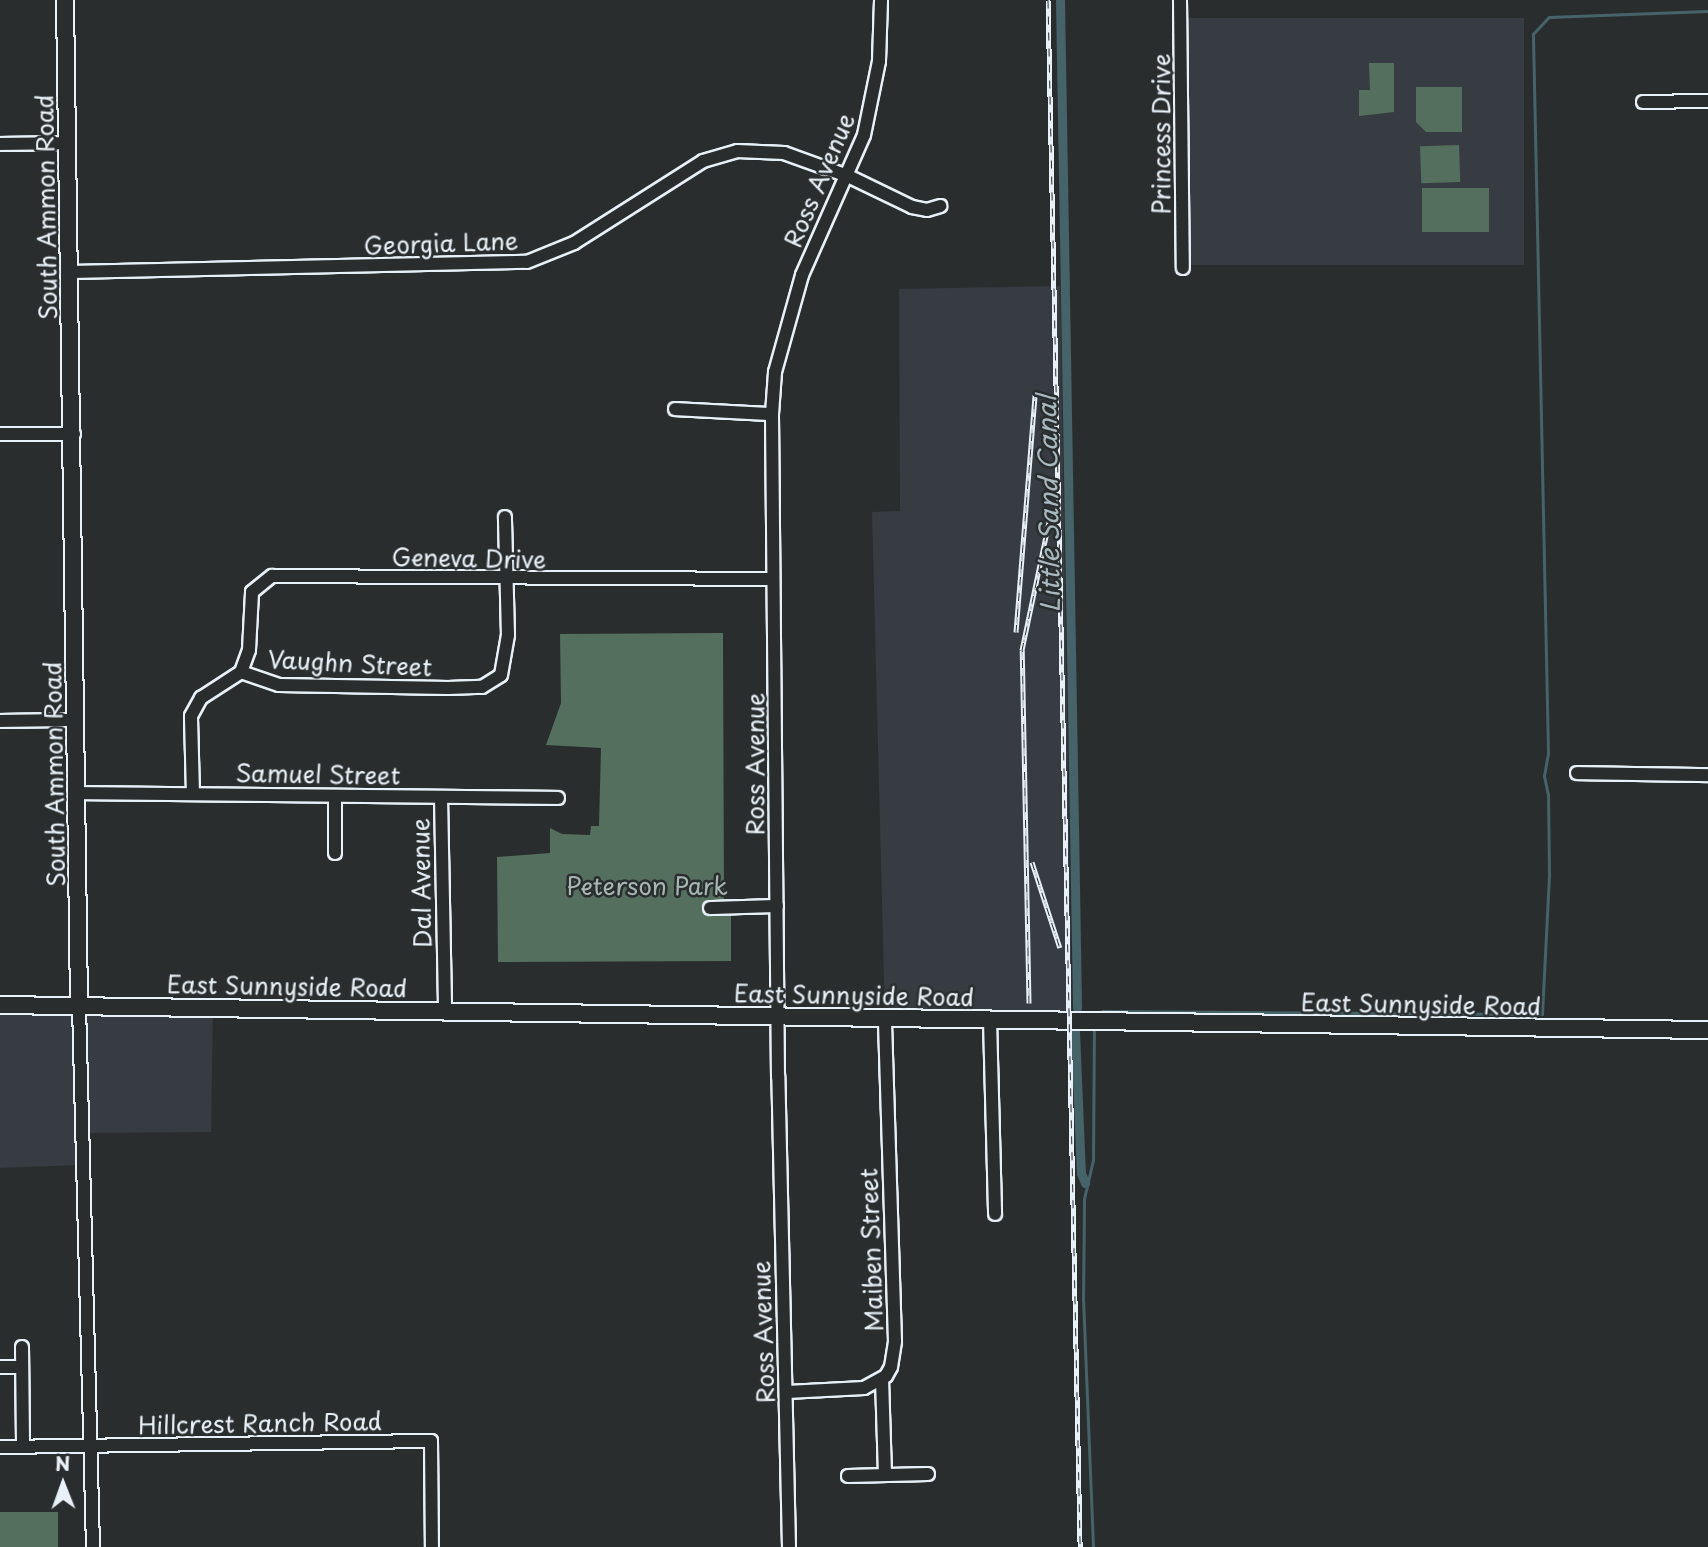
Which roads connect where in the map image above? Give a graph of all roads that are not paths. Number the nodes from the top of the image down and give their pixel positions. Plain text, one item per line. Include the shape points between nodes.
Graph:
1 (65, 0) edge
2 (881, 0) edge
3 (1180, 0) edge
4 (1708, 101) edge
5 (1643, 102) dead end
6 (0, 144) edge
7 (68, 144) junction
8 (848, 176) junction
9 (940, 206) dead end
10 (1184, 268) dead end
11 (71, 272) junction
12 (675, 409) dead end
13 (772, 414) junction
14 (0, 434) edge
15 (74, 434) junction
16 (505, 517) dead end
17 (773, 579) junction
18 (506, 580) junction
19 (241, 672) junction
20 (76, 720) junction
21 (0, 721) edge
22 (1577, 773) dead end
23 (1708, 775) edge
24 (76, 793) junction
25 (193, 794) junction
26 (335, 796) junction
27 (441, 797) junction
28 (558, 798) dead end
29 (335, 853) dead end
30 (777, 906) junction
31 (710, 908) dead end
32 (0, 1005) edge
33 (79, 1005) junction
34 (445, 1011) junction
35 (781, 1017) junction
36 (885, 1019) junction
37 (990, 1020) junction
38 (1708, 1030) edge
39 (995, 1213) dead end
40 (22, 1347) dead end
41 (0, 1367) edge
42 (22, 1367) junction
43 (882, 1379) junction
44 (787, 1392) junction
45 (0, 1447) edge
46 (23, 1447) junction
47 (91, 1447) junction
48 (928, 1474) dead end
49 (885, 1475) junction
50 (848, 1476) dead end
51 (93, 1547) edge
52 (432, 1547) edge
53 (789, 1547) edge

1 - 7 main road, South Ammon Road
2 - 8 street, Ross Avenue via 874,97
3 - 10 street, Princess Drive
4 - 5 street
6 - 7 street
7 - 11 main road, South Ammon Road
8 - 9 street, Georgia Lane via 912,207 927,210
8 - 11 street, Georgia Lane via 784,153 722,153 574,243 520,264
8 - 13 street, Ross Avenue via 802,275 775,372
11 - 15 main road, South Ammon Road
12 - 13 street
13 - 17 street, Ross Avenue
14 - 15 street
15 - 20 main road, South Ammon Road
16 - 18 street
17 - 18 street, Geneva Drive
17 - 30 street, Ross Avenue
18 - 19 street, Geneva Drive via 272,576 252,592 249,650
18 - 19 street, Vaughn Street via 507,659 501,675 482,687 279,685
19 - 25 street, Vaughn Street via 201,698 191,716
20 - 21 street
20 - 24 main road, South Ammon Road
22 - 23 street
24 - 25 street, Samuel Street
24 - 33 main road, South Ammon Road
25 - 26 street, Samuel Street
26 - 27 street, Samuel Street
26 - 29 street
27 - 28 street, Samuel Street
27 - 34 street, Dal Avenue
30 - 31 street
30 - 35 street, Ross Avenue
32 - 33 main road, East Sunnyside Road
33 - 34 main road, East Sunnyside Road
33 - 47 street, South Ammon Road
34 - 35 main road, East Sunnyside Road
35 - 36 main road, East Sunnyside Road
35 - 44 street, Ross Avenue via 781,1266
36 - 37 main road, East Sunnyside Road
36 - 43 street, Maiben Street via 895,1342 891,1367
37 - 38 main road, East Sunnyside Road
37 - 39 street
40 - 42 street
41 - 42 street
42 - 46 street
43 - 44 street via 864,1388
43 - 49 street
44 - 53 street, Ross Avenue
45 - 46 street, Hillcrest Ranch Road
46 - 47 street, Hillcrest Ranch Road
47 - 51 street, South Ammon Road
47 - 52 street, Hillcrest Ranch Road via 431,1441
48 - 49 street
49 - 50 street

